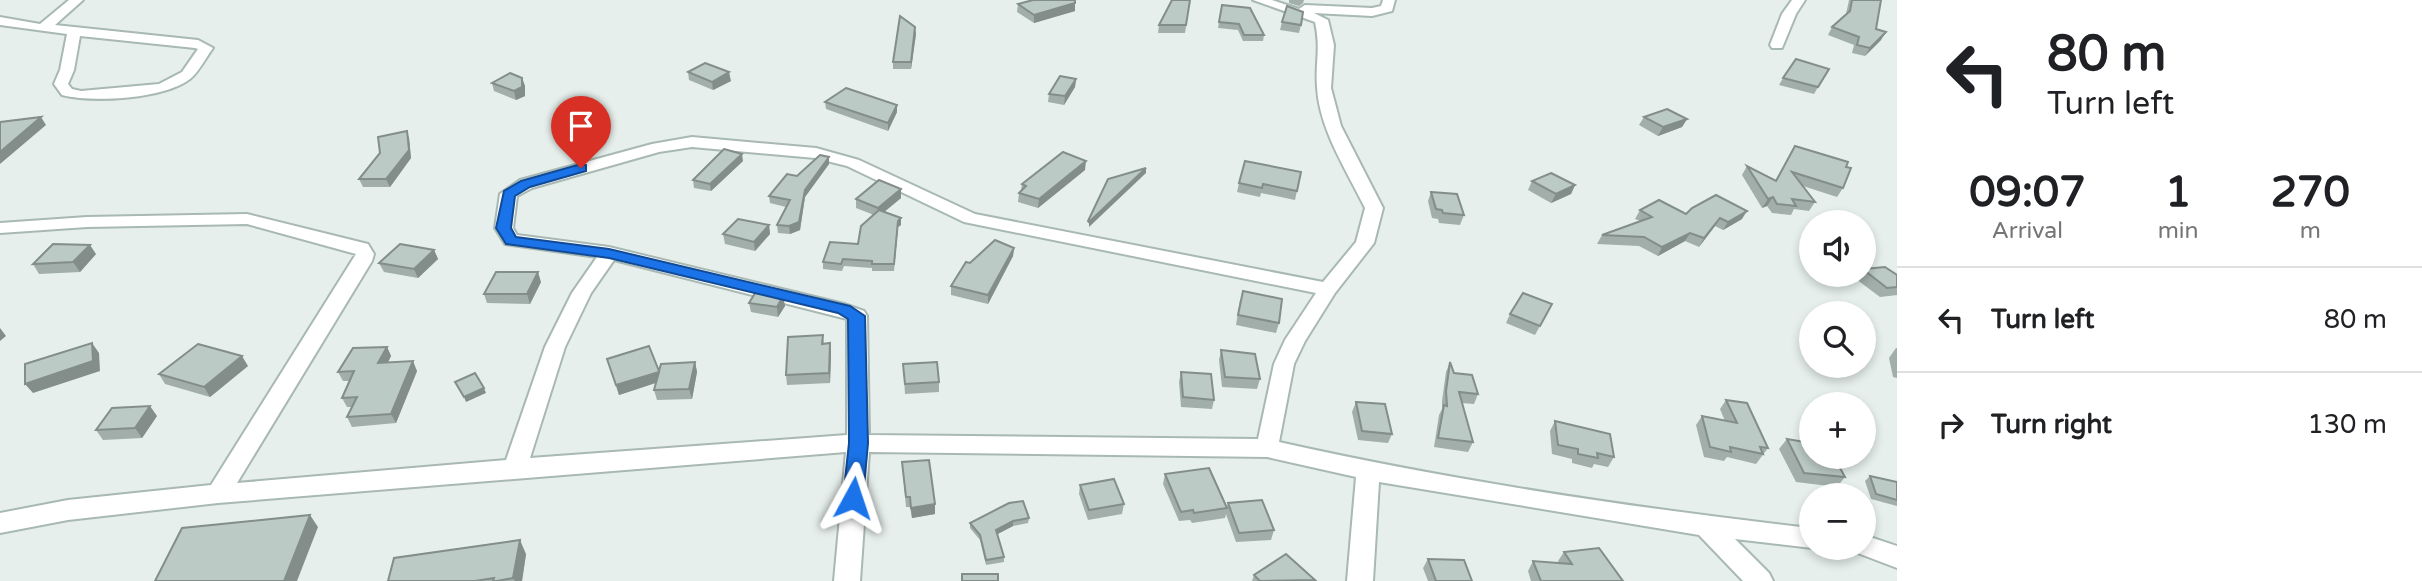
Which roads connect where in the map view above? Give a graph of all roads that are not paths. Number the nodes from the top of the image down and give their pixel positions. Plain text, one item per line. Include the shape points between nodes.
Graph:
1 (77, 0) edge
2 (1259, 0) edge
3 (1389, 0) edge
4 (1800, 0) edge
5 (1289, 8) junction
6 (0, 21) edge
7 (43, 28) junction
8 (74, 31) junction
9 (1777, 45) dead end
10 (0, 228) edge
11 (609, 253) junction
12 (1328, 289) junction
13 (858, 443) junction
14 (1267, 448) junction
15 (515, 468) junction
16 (1368, 471) junction
17 (218, 494) junction
18 (0, 523) edge
19 (1706, 526) junction
20 (1799, 537) edge
21 (1876, 549) edge
22 (1897, 557) edge
23 (848, 581) edge
24 (1360, 581) edge
25 (1760, 581) edge

1 - 7 street
2 - 5 street
3 - 5 street via 1387,8 1372,12
4 - 9 street via 1789,13
5 - 12 street via 1321,20 1327,46 1324,88 1333,126 1374,208 1365,243
6 - 7 street
7 - 8 street
8 - 8 street via 61,84 67,92 81,95 162,88 187,75 206,48
10 - 17 street via 247,219 362,248 363,261
11 - 12 street via 511,240 504,228 509,194 526,184 692,142 816,153 853,163 970,218
11 - 13 street via 853,313 858,321
11 - 15 street via 555,346
12 - 14 street via 1294,340 1284,364
13 - 14 street
13 - 15 street
13 - 23 street
14 - 16 street
15 - 17 street
16 - 19 street
16 - 24 street
17 - 18 street via 68,510
19 - 20 street
19 - 25 street
21 - 22 street

